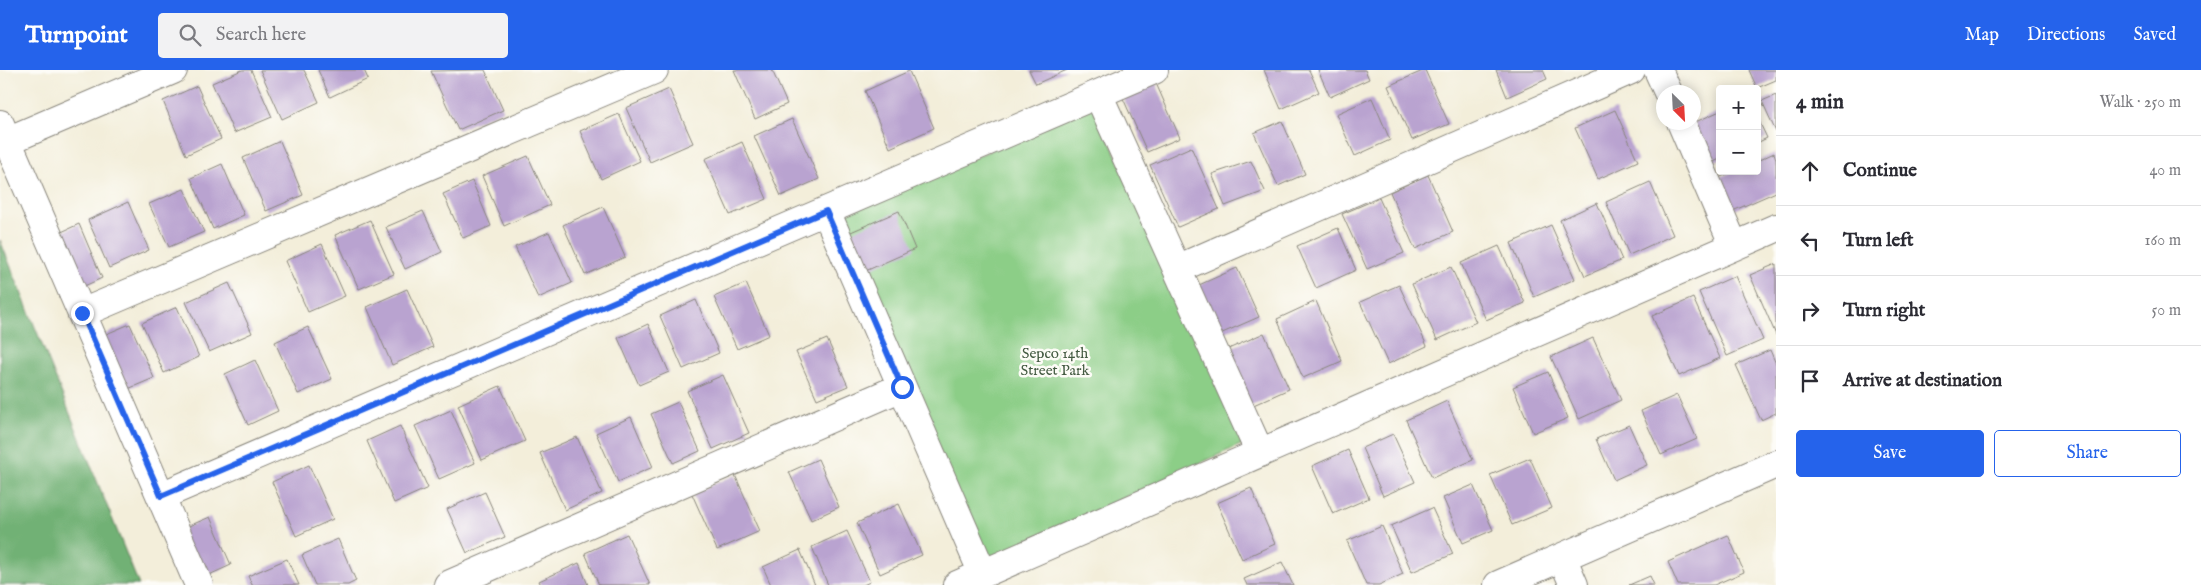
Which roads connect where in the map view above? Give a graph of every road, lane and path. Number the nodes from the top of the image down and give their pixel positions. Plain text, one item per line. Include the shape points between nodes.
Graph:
1 (173, 70) edge
2 (654, 70) edge
3 (1154, 70) edge
4 (1631, 70) edge
5 (1658, 70) edge
6 (1665, 85) edge
7 (1098, 94) junction
8 (1684, 130) edge
9 (4, 133) edge
10 (826, 211) junction
11 (1776, 228) edge
12 (1734, 246) junction
13 (1177, 269) junction
14 (82, 313) junction
15 (902, 387) junction
16 (1260, 453) junction
17 (1774, 471) edge
18 (161, 496) junction
19 (1562, 557) junction
20 (983, 574) junction
21 (199, 585) edge
22 (448, 585) edge
23 (957, 585) edge
24 (1498, 585) edge
25 (1574, 585) edge

1 - 9 street
2 - 14 street
3 - 7 street
4 - 13 street
5 - 6 street
7 - 10 street
7 - 13 street
8 - 12 street
9 - 14 street
10 - 15 street
10 - 18 street
11 - 12 street
12 - 16 street
13 - 16 street
14 - 18 street
15 - 20 street
15 - 22 street
16 - 20 street
17 - 19 street
18 - 21 street
19 - 24 street
19 - 25 street
20 - 23 street

